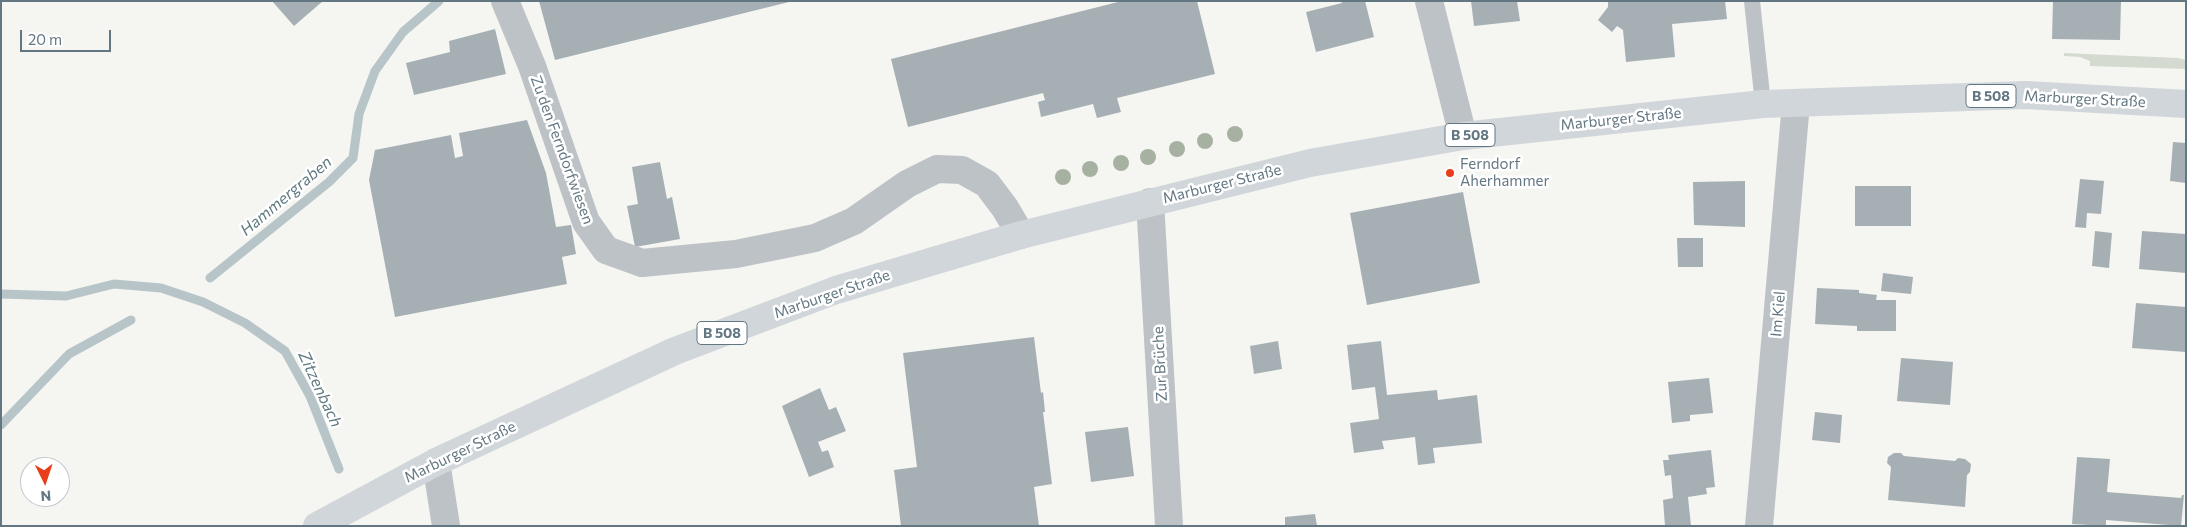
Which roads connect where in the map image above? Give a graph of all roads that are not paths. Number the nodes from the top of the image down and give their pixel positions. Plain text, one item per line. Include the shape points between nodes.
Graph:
1 (505, 1) edge
2 (1429, 1) edge
3 (1752, 1) edge
4 (1796, 103) junction
5 (1763, 104) junction
6 (2186, 104) edge
7 (1463, 136) junction
8 (1150, 202) junction
9 (1021, 235) junction
10 (436, 462) junction
11 (317, 526) edge
12 (446, 526) edge
13 (1169, 526) edge
14 (1759, 526) edge

1 - 9 street, Zu den Ferndorfwiesen via 532,66 586,222 606,250 642,263 736,254 815,238 854,221 907,184 937,169 962,170 987,184
2 - 7 street
3 - 5 lane
4 - 5 main road, Marburger Straße / B 508
4 - 6 main road, Marburger Straße / B 508 via 2026,95
4 - 14 street, Im Kiel
5 - 7 main road, Marburger Straße / B 508
7 - 8 main road, Marburger Straße / B 508 via 1310,163
8 - 9 main road, Marburger Straße / B 508
8 - 13 street, Zur Brüche
9 - 10 main road, Marburger Straße / B 508 via 836,290 675,350
10 - 11 main road, Marburger Straße / B 508
10 - 12 street

